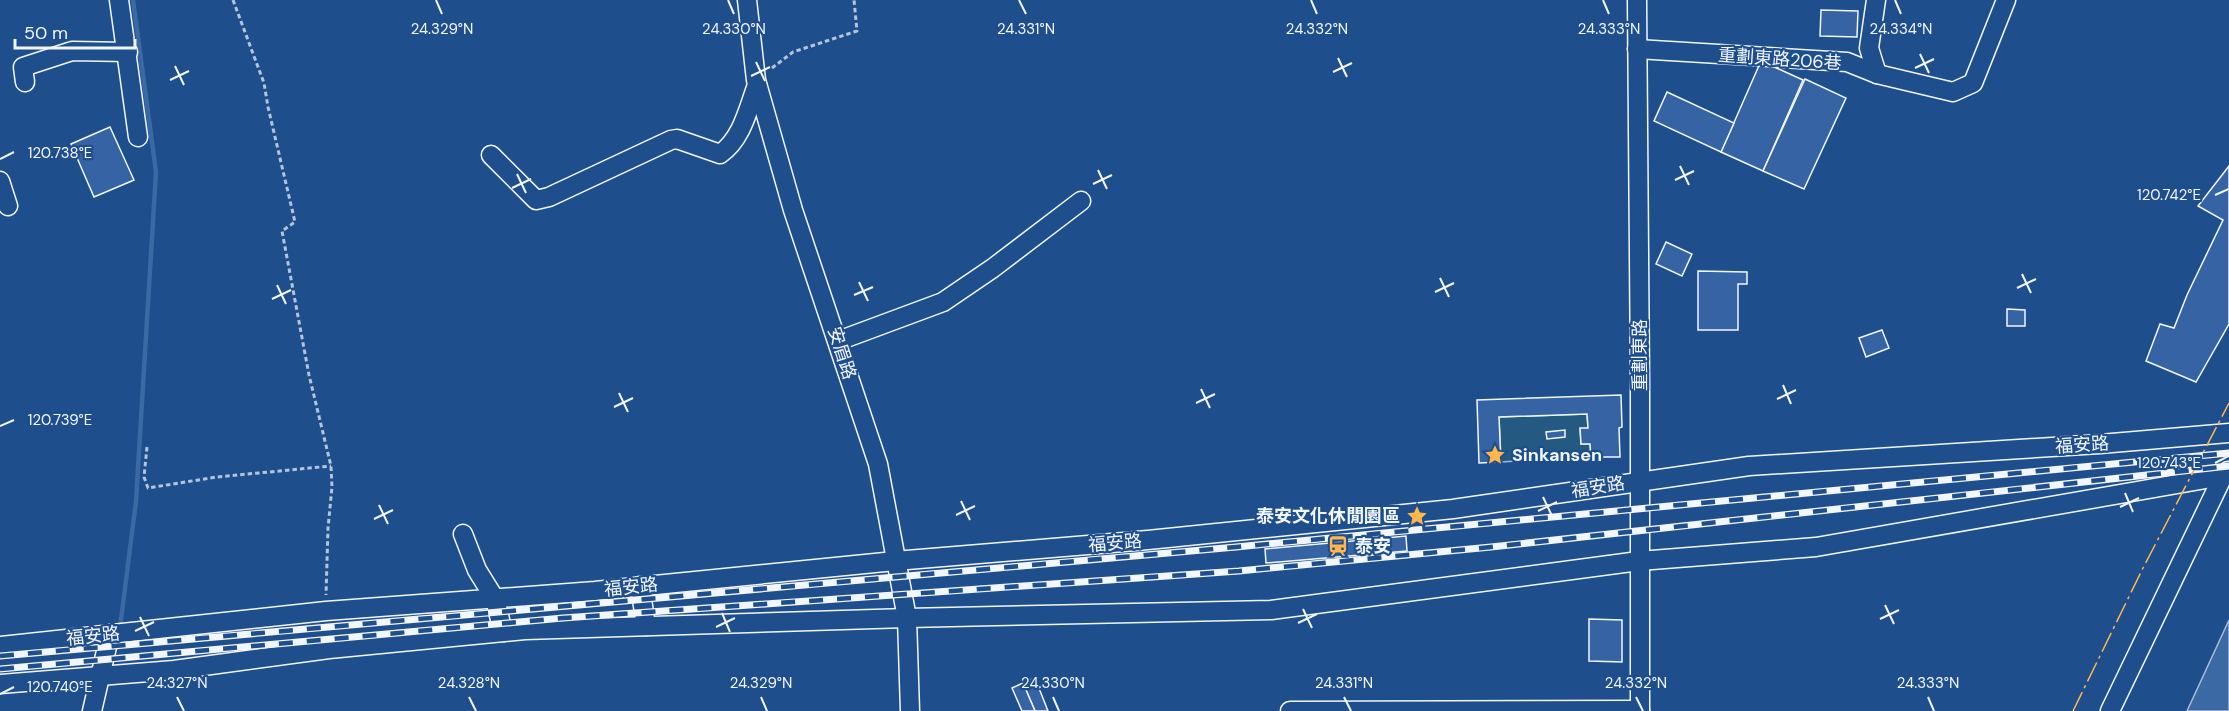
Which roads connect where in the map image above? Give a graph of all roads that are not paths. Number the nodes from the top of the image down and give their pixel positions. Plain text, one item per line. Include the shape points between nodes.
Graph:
1 (119, 0) edge
2 (747, 0) edge
3 (1637, 0) edge
4 (1875, 0) edge
5 (2006, 0) edge
6 (1637, 49) junction
7 (128, 52) junction
8 (1877, 74) junction
9 (25, 82) dead end
10 (757, 82) junction
11 (138, 137) dead end
12 (491, 154) dead end
13 (0, 181) edge
14 (1081, 201) dead end
15 (8, 206) dead end
16 (838, 341) junction
17 (2229, 433) edge
18 (2226, 473) edge
19 (1639, 481) junction
20 (463, 534) dead end
21 (895, 561) junction
22 (1639, 561) junction
23 (640, 586) junction
24 (495, 599) junction
25 (907, 618) junction
26 (646, 626) junction
27 (503, 632) junction
28 (110, 634) junction
29 (0, 646) edge
30 (101, 675) junction
31 (0, 684) edge
32 (92, 711) edge
33 (910, 711) edge
34 (1290, 711) edge
35 (1640, 711) edge
36 (2110, 711) edge

1 - 7 street
2 - 10 street, 安眉路
3 - 6 street, 重劃東路
4 - 8 street via 1869,48
5 - 8 street, 重劃東路206巷 via 1973,83 1953,92
6 - 8 street, 重劃東路206巷 via 1847,62
6 - 19 street, 重劃東路
7 - 9 street via 72,51 23,67
7 - 11 street
10 - 12 street via 738,135 731,147 720,154 671,140 536,200
10 - 16 street, 安眉路 via 793,210
13 - 15 street
14 - 16 street via 942,302
16 - 21 street, 安眉路 via 878,465
17 - 19 street, 福安路 via 1749,466
18 - 22 street via 1816,547
18 - 36 street
19 - 21 street, 福安路 via 1452,509
19 - 22 street, 重劃東路
20 - 24 street via 477,570
21 - 23 street, 福安路
21 - 25 street, 安眉路
22 - 25 street via 1271,610
22 - 35 street, 重劃東路
23 - 24 street, 福安路
23 - 26 street
24 - 27 street
24 - 28 street, 福安路 via 326,611
25 - 26 street
25 - 33 street, 安眉路
26 - 27 street
27 - 30 street
28 - 29 street, 福安路
28 - 30 street
30 - 31 street
30 - 32 street
34 - 35 street

